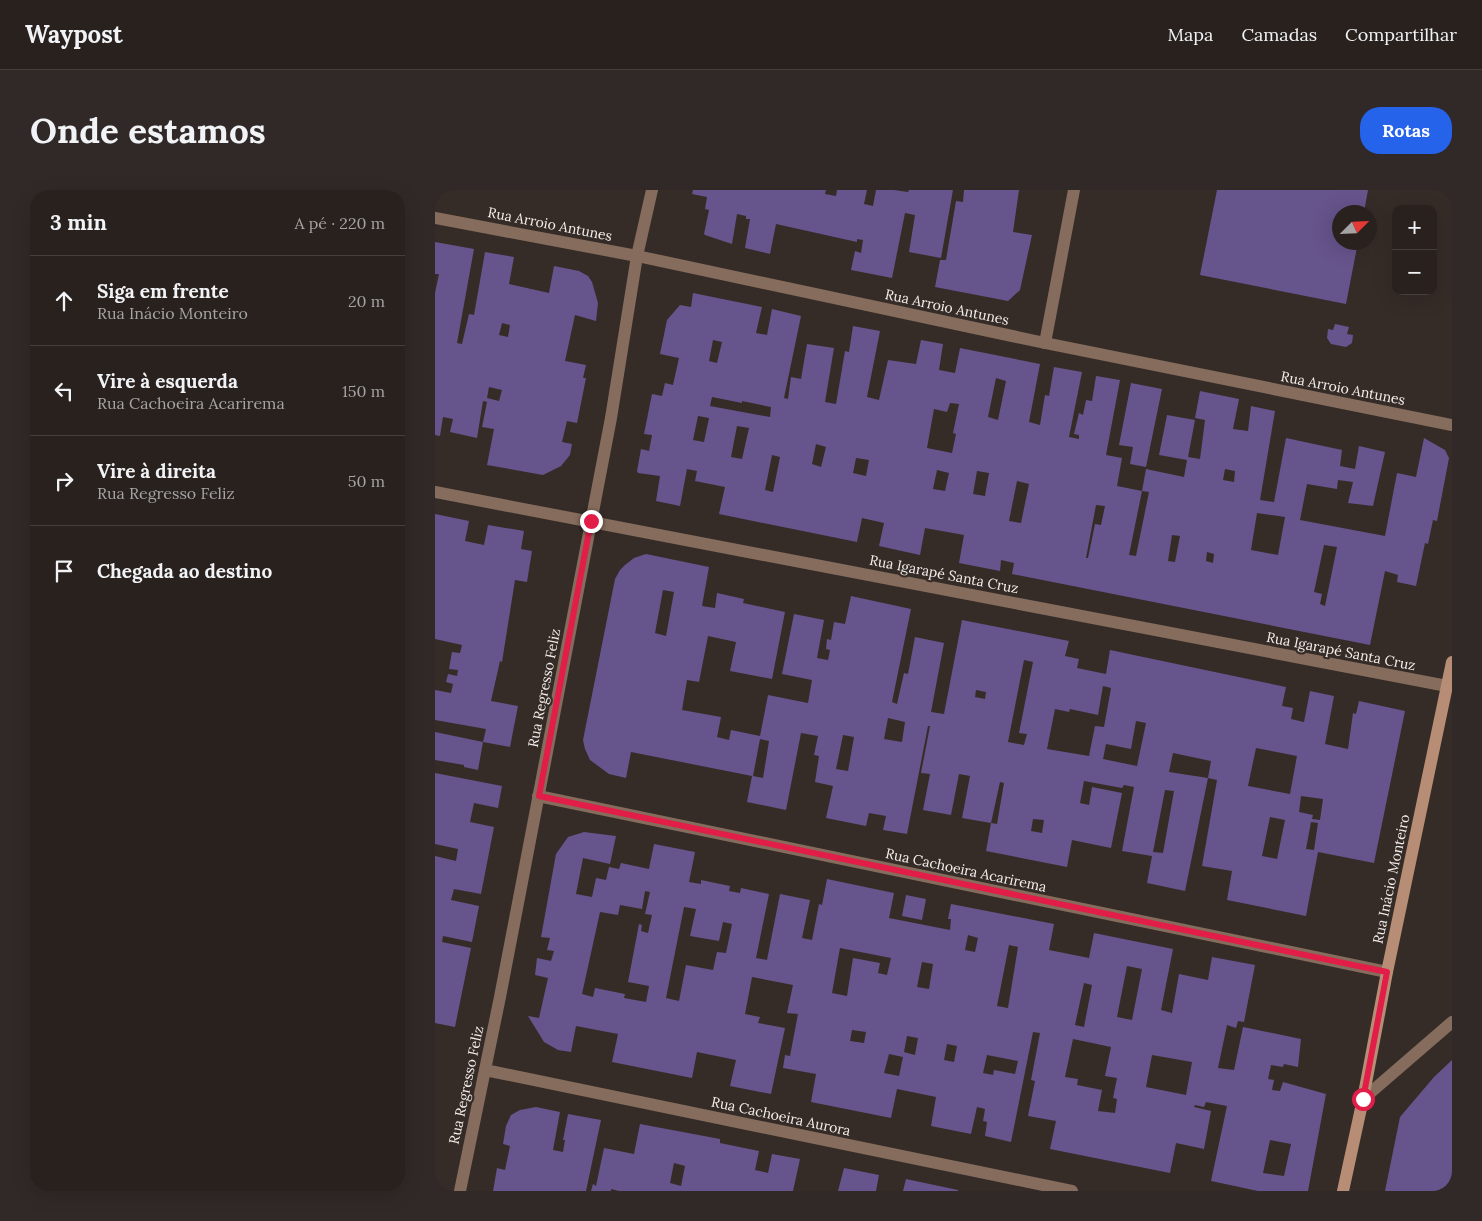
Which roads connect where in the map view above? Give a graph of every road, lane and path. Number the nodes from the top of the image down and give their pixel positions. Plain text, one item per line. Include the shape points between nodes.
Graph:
1 (652, 190) edge
2 (1074, 190) edge
3 (435, 218) edge
4 (637, 256) junction
5 (1045, 343) junction
6 (1452, 426) edge
7 (435, 492) edge
8 (591, 521) junction
9 (1452, 662) edge
10 (1447, 686) junction
11 (539, 796) junction
12 (1387, 972) junction
13 (1452, 1022) edge
14 (485, 1070) junction
15 (1363, 1099) junction
16 (460, 1191) edge
17 (1072, 1191) edge
18 (1343, 1191) edge

1 - 4 street, Rua Regresso Feliz
2 - 5 street
3 - 4 street, Rua Arroio Antunes
4 - 5 street, Rua Arroio Antunes
4 - 8 street, Rua Regresso Feliz
5 - 6 street, Rua Arroio Antunes
7 - 8 street, Rua Igarapé Santa Cruz
8 - 10 street, Rua Igarapé Santa Cruz
8 - 11 street, Rua Regresso Feliz
9 - 10 street, Rua Inácio Monteiro
10 - 12 street, Rua Inácio Monteiro
11 - 12 street, Rua Cachoeira Acarirema
11 - 14 street, Rua Regresso Feliz
12 - 15 street, Rua Inácio Monteiro
13 - 15 street
14 - 16 street, Rua Regresso Feliz
14 - 17 street, Rua Cachoeira Aurora
15 - 18 street, Rua Inácio Monteiro

